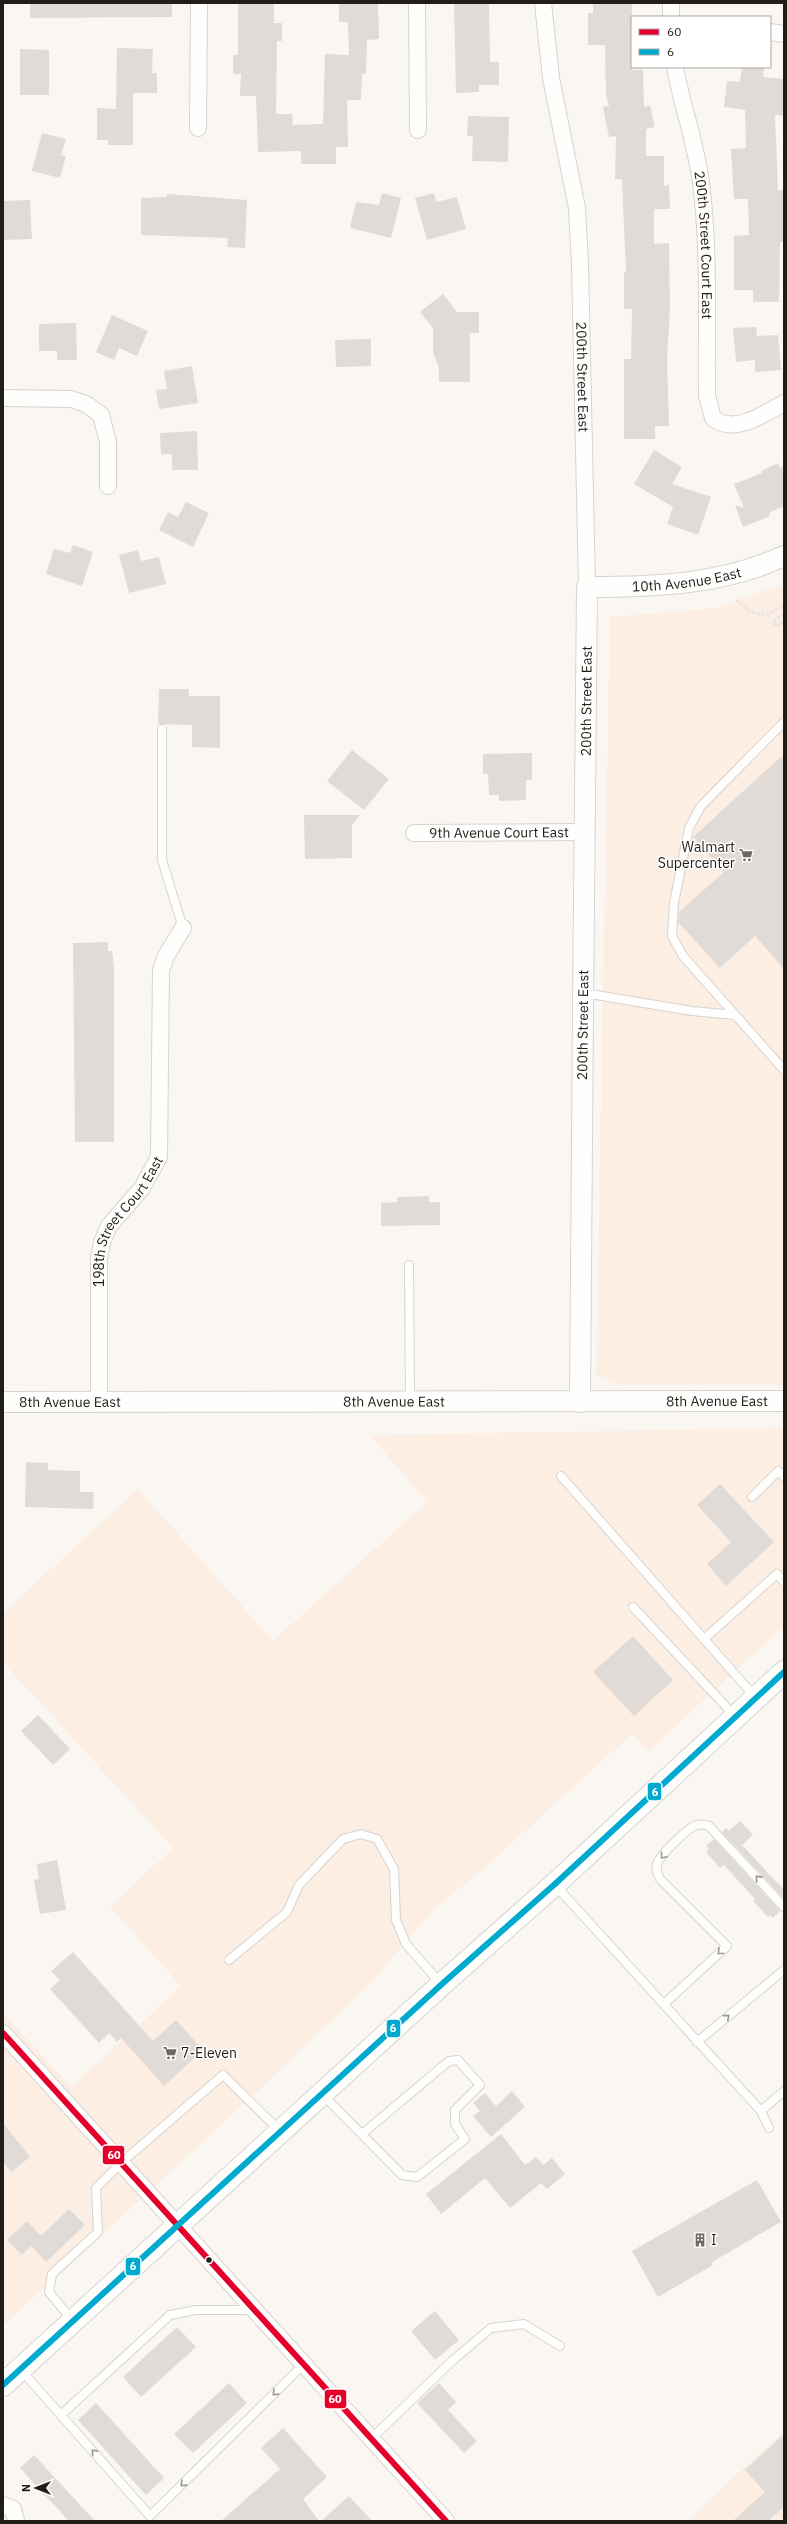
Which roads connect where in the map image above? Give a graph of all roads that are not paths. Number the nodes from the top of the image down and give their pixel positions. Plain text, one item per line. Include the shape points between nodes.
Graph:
1 (199, 3) edge
2 (417, 3) edge
3 (543, 3) edge
4 (671, 3) edge
5 (671, 16) edge
6 (771, 32) edge
7 (784, 34) edge
8 (675, 68) edge
9 (198, 128) dead end
10 (418, 130) dead end
11 (3, 398) edge
12 (784, 403) edge
13 (108, 486) dead end
14 (784, 556) edge
15 (586, 588) junction
16 (784, 722) edge
17 (162, 729) dead end
18 (585, 832) junction
19 (414, 833) dead end
20 (183, 928) joint
21 (583, 993) junction
22 (735, 1015) junction
23 (784, 1070) edge
24 (410, 1265) dead end
25 (784, 1401) edge
26 (3, 1402) edge
27 (99, 1402) junction
28 (410, 1402) junction
29 (580, 1402) junction
30 (782, 1471) edge
31 (562, 1476) dead end
32 (752, 1497) dead end
33 (784, 1582) edge
34 (633, 1607) dead end
35 (704, 1639) junction
36 (784, 1672) edge
37 (756, 1698) junction
38 (735, 1717) junction
39 (555, 1884) junction
40 (784, 1907) edge
41 (229, 1960) dead end
42 (784, 1970) edge
43 (442, 1984) junction
44 (664, 2004) junction
45 (3, 2033) edge
46 (697, 2042) junction
47 (784, 2091) edge
48 (322, 2094) junction
49 (761, 2111) junction
50 (769, 2128) dead end
51 (280, 2132) junction
52 (362, 2134) junction
53 (121, 2163) junction
54 (178, 2225) junction
55 (254, 2310) junction
56 (72, 2321) junction
57 (560, 2346) dead end
58 (303, 2365) junction
59 (21, 2369) junction
60 (3, 2385) edge
61 (61, 2415) junction
62 (371, 2439) junction
63 (3, 2505) edge
64 (16, 2521) edge
65 (446, 2521) edge

1 - 9 street
2 - 10 street
3 - 15 street, 200th Street East via 553,92 577,208
4 - 5 street
6 - 7 street
8 - 12 street, 200th Street Court East via 701,182 705,220 706,396 713,418 719,422 736,424 750,421
11 - 13 street via 71,399 86,404 101,415 108,442
14 - 15 street, 10th Avenue East via 760,567 713,580 665,586
15 - 18 street, 200th Street East
16 - 22 lane via 702,806 689,828 674,903 672,936 683,956
17 - 20 lane via 162,860
18 - 19 street, 9th Avenue Court East
18 - 21 street, 200th Street East
20 - 27 street, 198th Street Court East via 166,956 161,970 159,1157 142,1188 109,1226 102,1242 99,1259
21 - 22 lane via 692,1011
21 - 29 street, 200th Street East via 579,1226
22 - 23 lane
24 - 28 lane
25 - 29 street, 8th Avenue East
26 - 27 street, 8th Avenue East
27 - 28 street, 8th Avenue East
28 - 29 street, 8th Avenue East
30 - 32 lane
31 - 35 lane
33 - 35 lane via 778,1574
34 - 38 lane
35 - 37 lane
36 - 37 main road
37 - 38 main road
38 - 39 main road
39 - 43 main road
39 - 44 lane
40 -> 44 lane via 709,1826 701,1824 691,1828 661,1857 656,1868 657,1874 727,1946
41 - 43 lane via 287,1912 299,1885 343,1839 361,1834 377,1839 394,1869 396,1920 406,1944
46 -> 42 lane
43 - 48 main road
44 - 46 lane
45 - 53 street
46 - 49 lane
47 - 49 lane
48 - 51 main road
48 - 52 lane
49 - 50 lane
51 - 53 lane via 223,2075
51 - 54 main road
52 - 52 lane via 402,2175 417,2176 465,2139 455,2124 455,2110 480,2085 458,2060 449,2061
53 - 54 street
53 - 56 lane via 96,2188 98,2232 52,2274 49,2292
54 - 55 street
54 - 56 main road
55 - 58 street
55 - 61 lane via 196,2310 170,2315
56 - 59 main road
57 - 62 lane via 524,2324 492,2328
58 -> 61 lane via 150,2516
58 - 62 street
59 - 60 main road
59 - 61 lane
62 - 65 street
63 - 64 street via 13,2509

